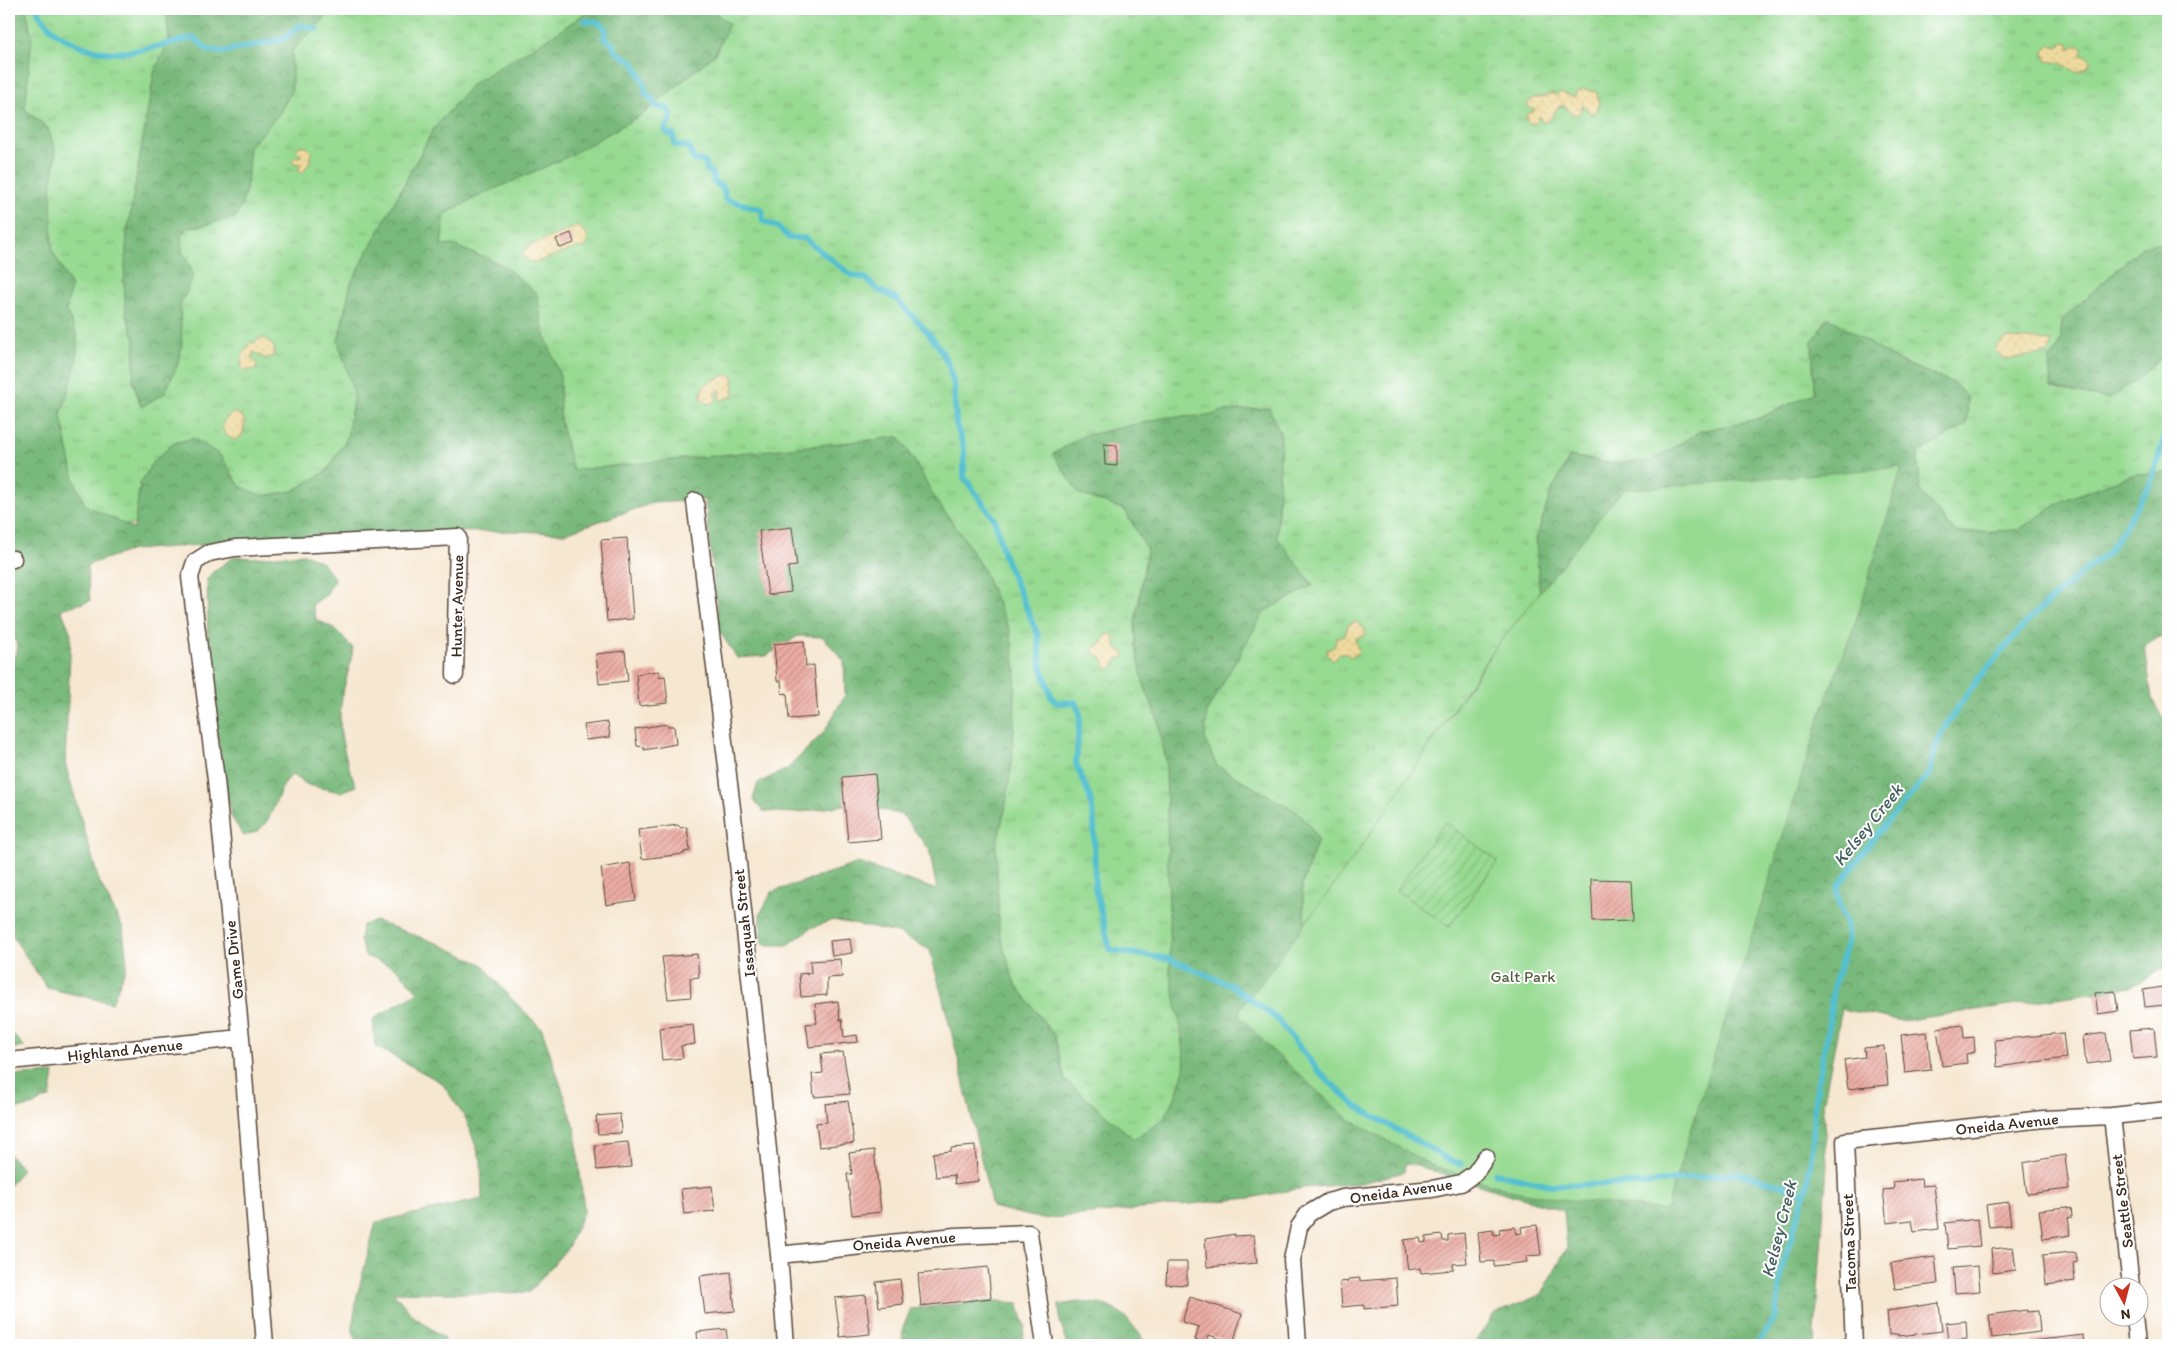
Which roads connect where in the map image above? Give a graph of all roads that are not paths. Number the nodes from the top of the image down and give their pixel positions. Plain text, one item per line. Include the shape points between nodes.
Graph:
1 (695, 502) dead end
2 (458, 537) joint
3 (455, 675) dead end
4 (241, 1038) junction
5 (9, 1061) edge
6 (2168, 1110) edge
7 (2112, 1116) junction
8 (1846, 1141) joint
9 (1486, 1157) dead end
10 (779, 1254) junction
11 (2130, 1276) edge
12 (2135, 1326) edge
13 (265, 1345) edge
14 (786, 1345) edge
15 (1045, 1345) edge
16 (1298, 1345) edge
17 (1854, 1345) edge
18 (2136, 1345) edge

1 - 10 street, Issaquah Street via 735,830
2 - 3 street, Hunter Avenue
2 - 4 street, Game Drive via 235,548 209,554 195,562 190,577 216,780
4 - 5 street, Highland Avenue
4 - 13 street, Game Drive
6 - 7 street, Oneida Avenue
7 - 8 street, Oneida Avenue via 2043,1119
7 - 11 street, Seattle Street
8 - 17 street, Tacoma Street
9 - 16 street, Oneida Avenue via 1462,1182 1432,1189 1343,1198 1328,1202 1308,1214 1299,1227 1292,1260
10 - 14 street, Issaquah Street
10 - 15 street, Oneida Avenue via 955,1236 1029,1233
12 - 18 street

